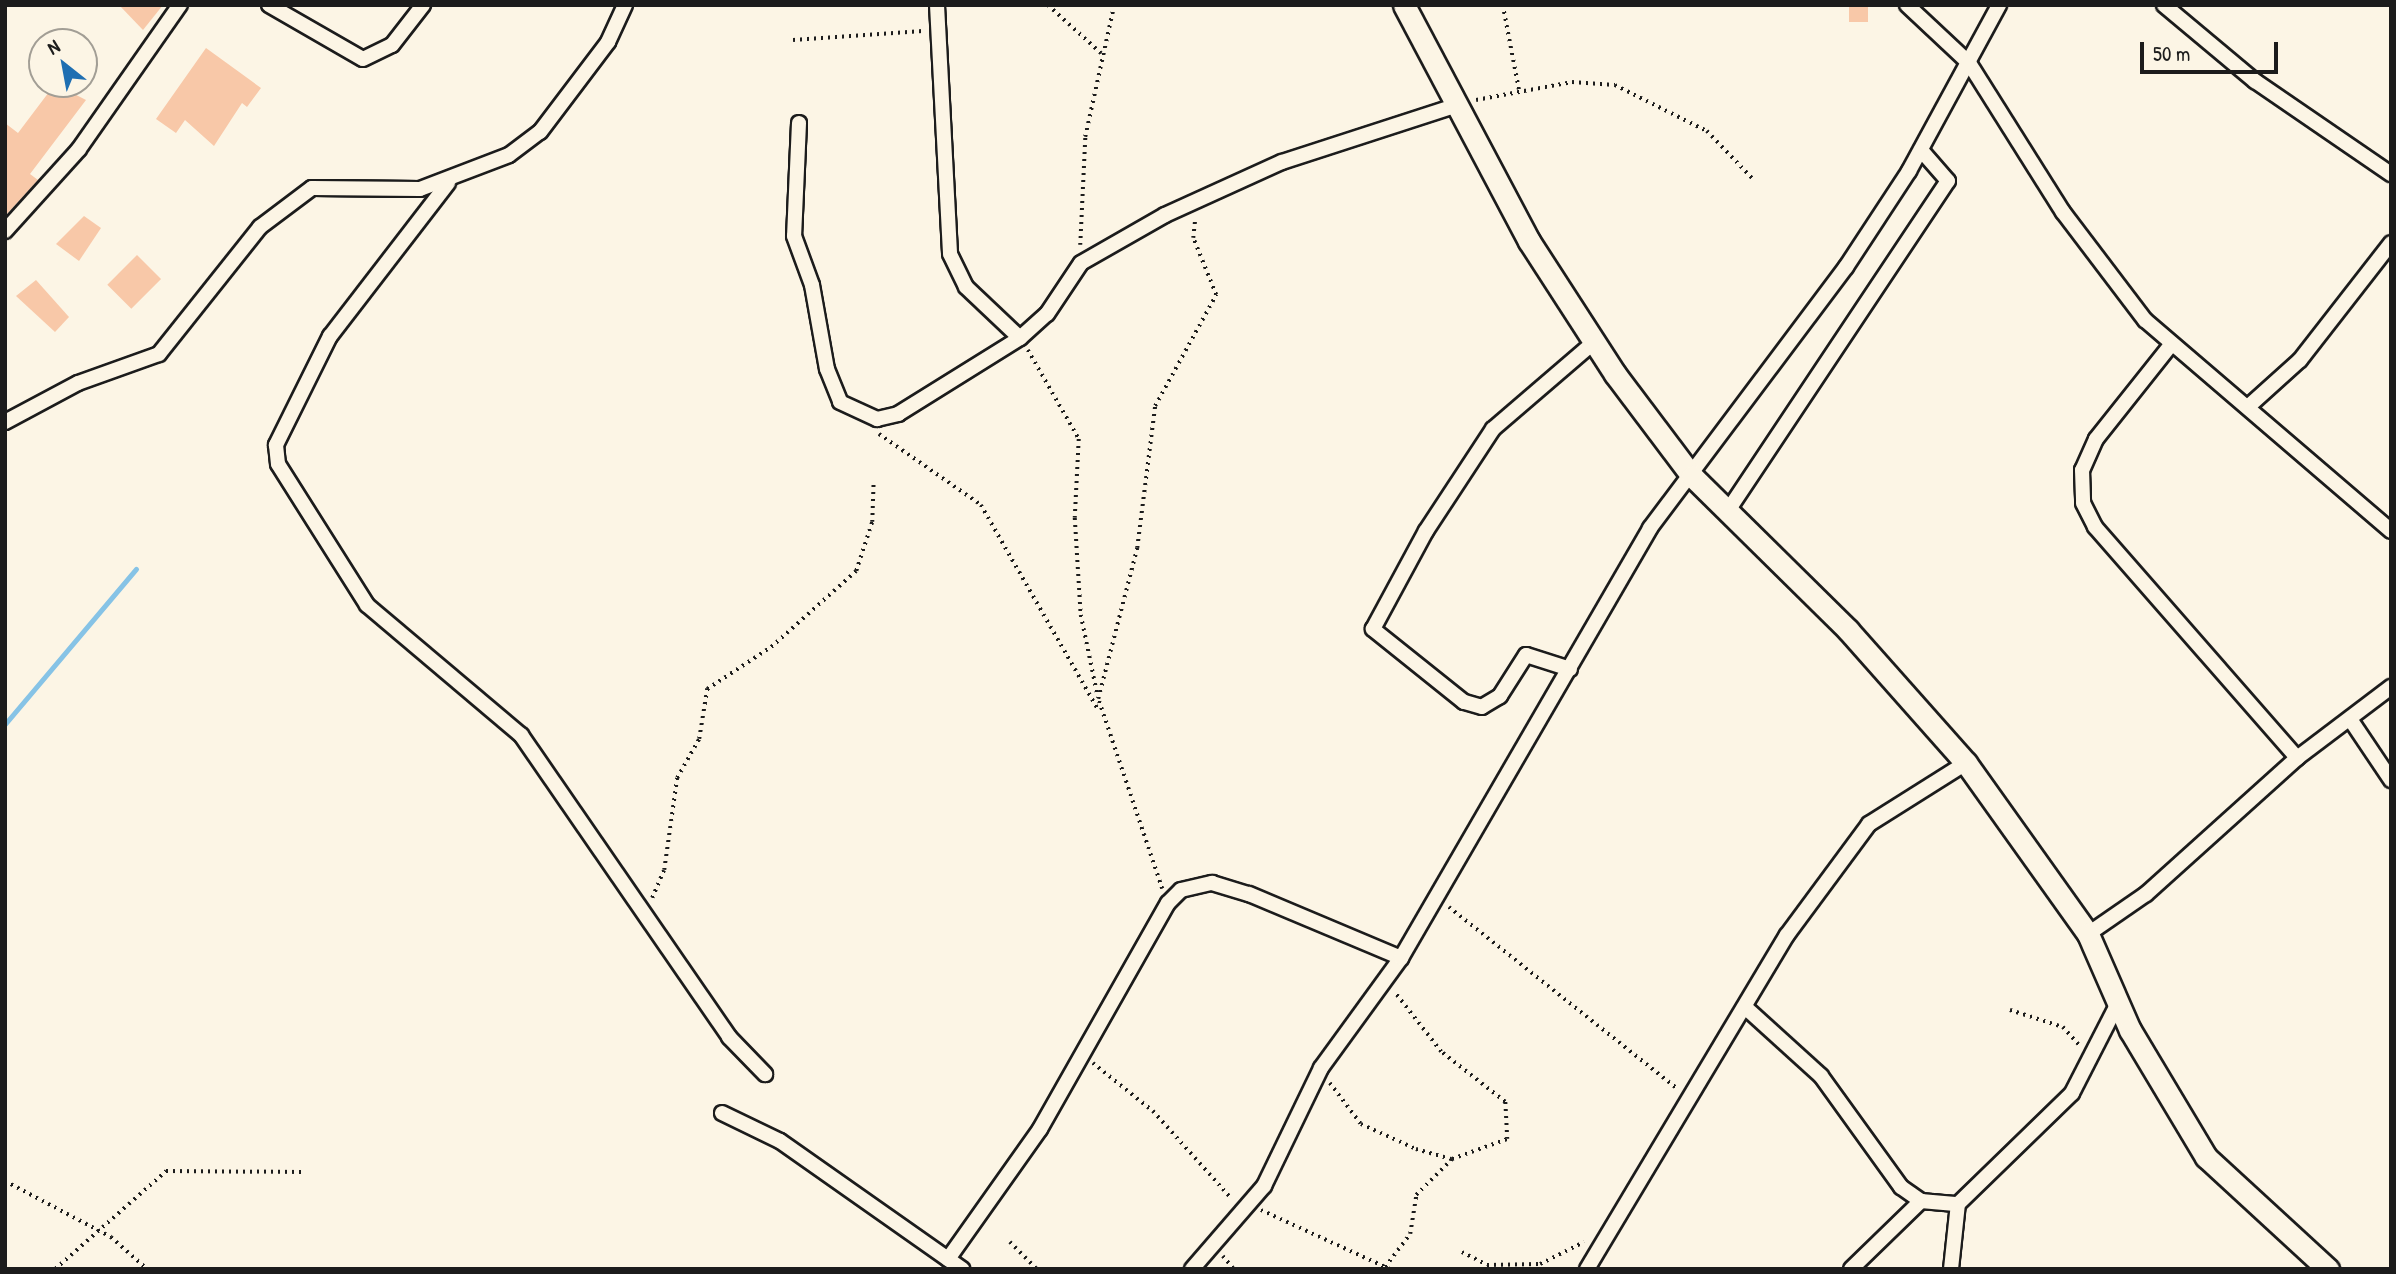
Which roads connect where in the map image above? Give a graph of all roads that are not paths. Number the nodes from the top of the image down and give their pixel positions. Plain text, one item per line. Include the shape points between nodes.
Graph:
1 (180, 5) edge
2 (269, 5) edge
3 (423, 5) edge
4 (625, 5) edge
5 (937, 5) edge
6 (1404, 5) edge
7 (1907, 5) edge
8 (1999, 5) edge
9 (2164, 5) edge
10 (1969, 63) junction
11 (1460, 104) junction
12 (799, 122) dead end
13 (1921, 150) junction
14 (2391, 174) edge
15 (448, 183) junction
16 (5, 231) edge
17 (2391, 243) edge
18 (1020, 338) junction
19 (1594, 342) junction
20 (2170, 346) junction
21 (2250, 405) junction
22 (5, 422) edge
23 (1692, 476) junction
24 (1727, 512) junction
25 (2391, 531) edge
26 (1570, 669) junction
27 (2391, 687) edge
28 (2353, 722) junction
29 (2297, 758) junction
30 (1966, 763) junction
31 (2391, 780) edge
32 (2088, 934) junction
33 (1401, 958) junction
34 (2118, 1003) junction
35 (1746, 1008) junction
36 (765, 1074) dead end
37 (722, 1113) dead end
38 (1921, 1201) junction
39 (1958, 1203) junction
40 (951, 1265) edge
41 (1192, 1269) edge
42 (1587, 1269) edge
43 (1851, 1269) edge
44 (1951, 1269) edge
45 (2328, 1269) edge

1 - 16 street via 79,149
2 - 3 street via 363,59 392,45
4 - 15 street via 608,42 540,132 509,155
5 - 18 street via 950,254 966,287
6 - 11 street
7 - 10 street
8 - 10 street
9 - 14 street via 2263,87
10 - 13 street
10 - 20 street via 2063,212
11 - 18 street via 1282,162 1200,199 1081,263 1047,314
11 - 19 street via 1529,241
12 - 18 street via 794,236 812,285 827,369 849,411 877,419 898,414
13 - 23 street via 1846,267
13 - 24 street via 1948,181
15 - 22 street via 420,189 312,188 260,227 157,356 78,383
15 - 36 street via 378,265 330,337 276,445 278,464 367,605 521,735 729,1037
17 - 21 street via 2300,360
19 - 23 street
19 - 26 street via 1493,429 1426,531 1373,629 1464,702 1482,707 1500,696 1526,656
20 - 21 street
20 - 29 street via 2096,439 2081,470 2083,503 2095,527
21 - 25 street
23 - 24 street
23 - 26 street via 1650,528
24 - 30 street via 1848,630
26 - 33 street
27 - 28 street
28 - 29 street
28 - 31 street
29 - 32 street via 2146,894
30 - 32 street
30 - 35 street via 1869,824 1787,935
32 - 34 street
33 - 40 street via 1212,883 1186,886 1168,903 1085,1056
33 - 41 street via 1321,1068 1251,1204 1211,1241
34 - 39 street via 2053,1117
34 - 45 street via 2206,1157
35 - 38 street via 1821,1076 1893,1178
35 - 42 street via 1687,1096
37 - 40 street via 780,1141
38 - 39 street
38 - 43 street
39 - 44 street

